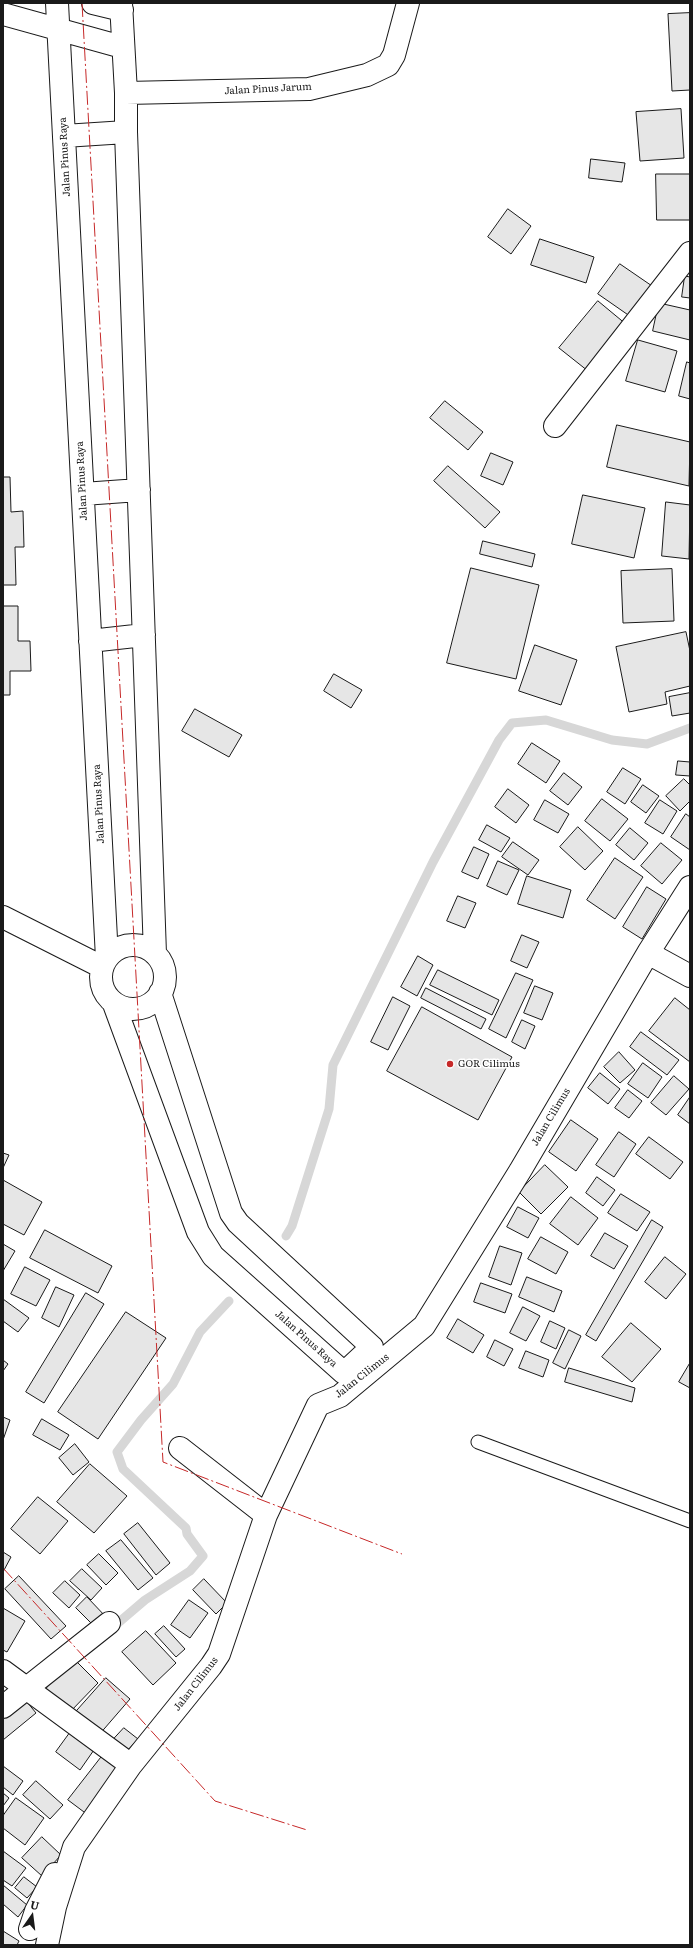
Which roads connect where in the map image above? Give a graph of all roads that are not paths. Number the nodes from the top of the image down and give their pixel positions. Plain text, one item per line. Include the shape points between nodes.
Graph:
1 (57, 3) edge
2 (93, 3) edge
3 (408, 3) edge
4 (122, 7) edge
5 (3, 14) edge
6 (60, 29) junction
7 (122, 47) junction
8 (126, 93) junction
9 (126, 132) junction
10 (64, 136) junction
11 (690, 253) edge
12 (555, 426) dead end
13 (139, 490) junction
14 (83, 494) junction
15 (144, 634) junction
16 (90, 641) junction
17 (690, 887) edge
18 (3, 917) edge
19 (648, 953) junction
20 (155, 954) junction
21 (104, 963) junction
22 (690, 976) edge
23 (160, 993) junction
24 (114, 1004) junction
25 (478, 1442) dead end
26 (180, 1448) dead end
27 (266, 1515) junction
28 (690, 1521) edge
29 (108, 1623) dead end
30 (3, 1671) edge
31 (25, 1688) junction
32 (3, 1707) edge
33 (131, 1765) junction
34 (74, 1847) junction
35 (30, 1929) dead end
36 (47, 1945) edge

1 - 6 street, Jalan Pinus Raya
2 - 4 street
3 - 8 street, Jalan Pinus Jarum via 394,55 388,65 367,75 309,89
4 - 7 street, Jalan Pinus Raya
5 - 6 street
6 - 7 street
6 - 10 street, Jalan Pinus Raya
7 - 8 street, Jalan Pinus Raya
8 - 9 street, Jalan Pinus Raya
9 - 10 street
9 - 13 street, Jalan Pinus Raya
10 - 14 street, Jalan Pinus Raya
11 - 12 street
13 - 14 street
13 - 15 street, Jalan Pinus Raya
14 - 16 street, Jalan Pinus Raya
15 - 16 street
15 - 20 street, Jalan Pinus Raya
16 - 21 street, Jalan Pinus Raya
17 - 19 street, Jalan Cilimus
18 - 21 street
19 - 22 street
19 - 27 street, Jalan Cilimus via 520,1171 424,1326 340,1396 318,1406
20 - 21 street via 140,947 124,946 114,951
20 - 23 street, Jalan Pinus Raya via 164,973
21 - 24 street, Jalan Pinus Raya via 100,977 102,987
23 - 24 street via 155,1000 140,1008
23 - 24 street, Jalan Pinus Raya via 231,1213 238,1223 372,1347 344,1373 206,1247 198,1232
25 - 28 lane
26 - 27 street
27 - 33 street, Jalan Cilimus via 216,1661
29 - 31 street
30 - 31 street
31 - 32 street
31 - 33 street
33 - 34 street, Jalan Cilimus
34 - 35 street via 52,1879
34 - 36 street, Jalan Cilimus via 55,1907

